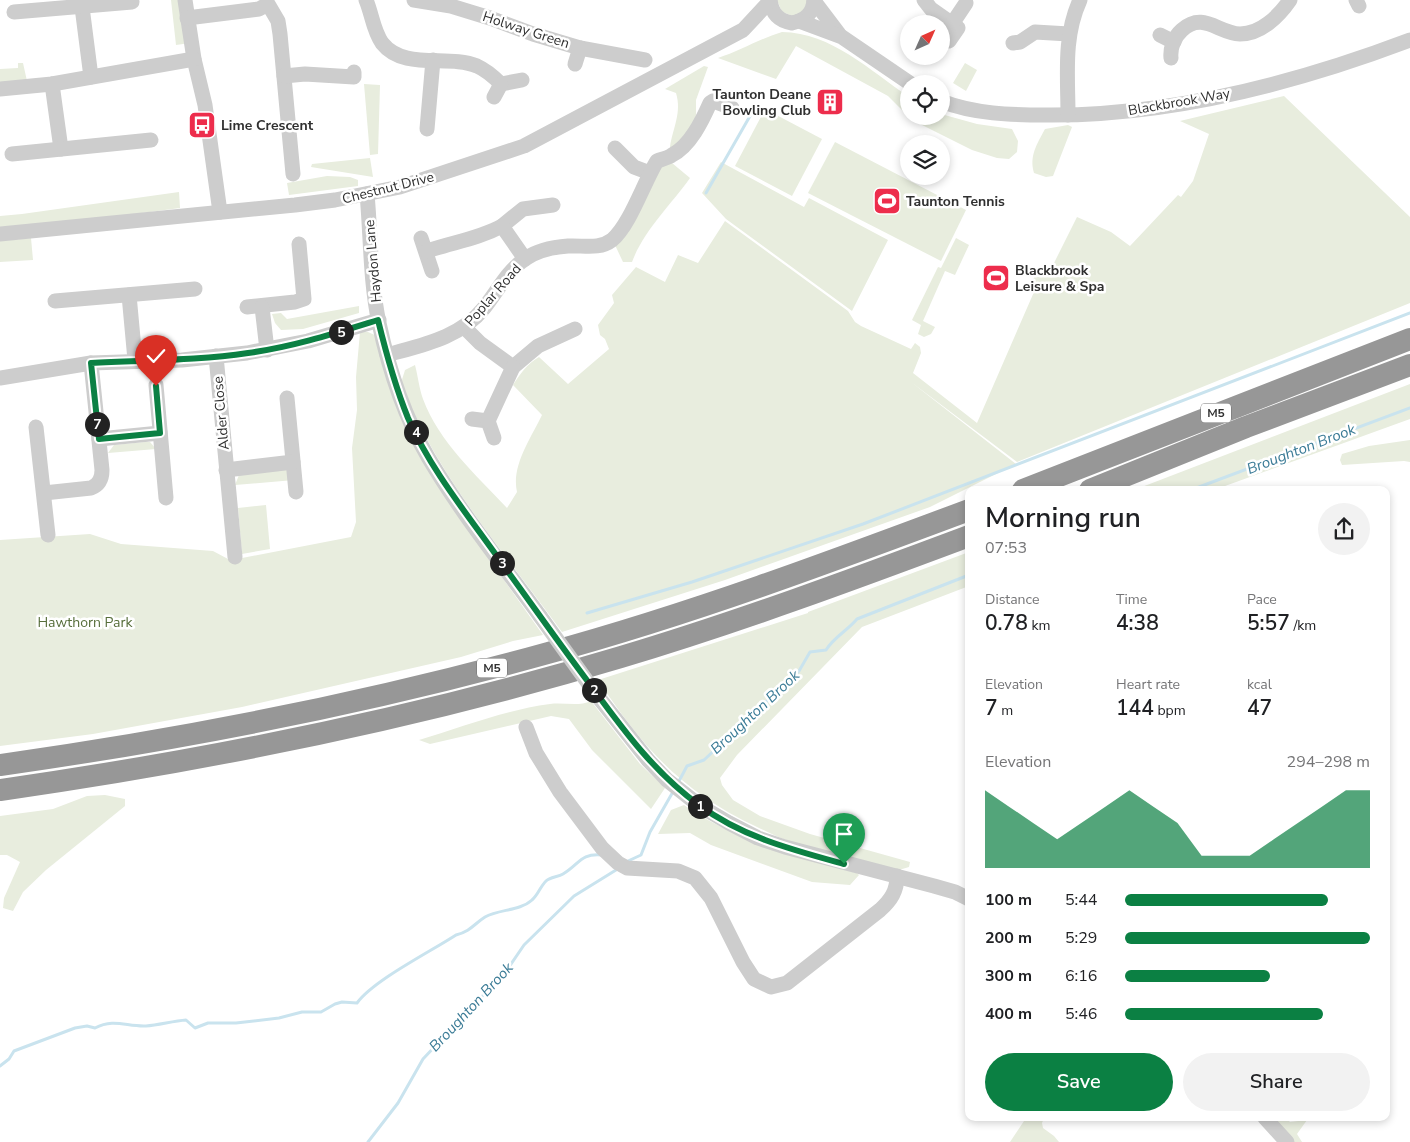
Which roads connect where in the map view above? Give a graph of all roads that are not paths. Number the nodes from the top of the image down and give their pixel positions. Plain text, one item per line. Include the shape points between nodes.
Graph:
1 (186, 0) edge
2 (366, 0) edge
3 (414, 0) edge
4 (814, 0) edge
5 (924, 0) edge
6 (1080, 0) edge
7 (1290, 0) edge
8 (770, 1) edge
9 (132, 2) dead end
10 (270, 2) edge
11 (966, 3) dead end
12 (82, 6) junction
13 (14, 12) dead end
14 (187, 18) junction
15 (792, 22) junction
16 (952, 24) junction
17 (743, 30) junction
18 (1069, 34) junction
19 (842, 37) junction
20 (950, 40) edge
21 (1410, 40) edge
22 (1019, 45) dead end
23 (580, 48) junction
24 (1171, 58) dead end
25 (194, 59) junction
26 (433, 60) junction
27 (645, 60) dead end
28 (575, 64) dead end
29 (354, 72) dead end
30 (284, 76) junction
31 (91, 77) junction
32 (900, 77) edge
33 (522, 80) dead end
34 (52, 84) junction
35 (0, 89) edge
36 (950, 104) edge
37 (732, 108) dead end
38 (1068, 115) junction
39 (427, 129) dead end
40 (151, 140) dead end
41 (615, 148) dead end
42 (62, 149) junction
43 (12, 154) dead end
44 (650, 173) junction
45 (294, 174) dead end
46 (368, 194) junction
47 (553, 205) dead end
48 (220, 212) junction
49 (502, 226) junction
50 (0, 234) edge
51 (299, 244) dead end
52 (525, 259) junction
53 (432, 271) dead end
54 (195, 288) dead end
55 (129, 295) junction
56 (55, 301) dead end
57 (378, 320) junction
58 (464, 328) junction
59 (575, 329) dead end
60 (1410, 339) edge
61 (267, 350) junction
62 (387, 355) junction
63 (216, 356) junction
64 (135, 360) junction
65 (91, 363) junction
66 (1410, 365) edge
67 (513, 367) junction
68 (0, 378) edge
69 (156, 386) dead end
70 (287, 398) dead end
71 (472, 419) dead end
72 (488, 421) junction
73 (36, 427) dead end
74 (160, 433) junction
75 (494, 438) dead end
76 (99, 439) junction
77 (293, 462) junction
78 (226, 470) junction
79 (1033, 486) edge
80 (1100, 486) edge
81 (296, 492) dead end
82 (44, 494) junction
83 (166, 498) dead end
84 (965, 511) edge
85 (48, 536) dead end
86 (965, 537) edge
87 (234, 557) dead end
88 (526, 726) dead end
89 (0, 765) edge
90 (0, 790) edge
91 (897, 876) junction
92 (965, 897) edge
93 (1267, 1121) edge
94 (1287, 1142) edge

1 - 14 street
2 - 26 street via 384,45 406,58
3 - 23 street, Holway Green via 451,6
4 - 15 street via 810,14
4 - 19 street
5 - 16 street via 931,10
6 - 18 street
7 - 24 street via 1278,15 1256,30 1241,34 1211,24 1188,24 1167,38
8 - 15 street via 777,17
8 - 17 street, Chestnut Drive
9 - 12 street
10 - 14 street via 259,9
10 - 30 street via 278,21
11 - 16 street
12 - 13 street
12 - 31 street
14 - 25 street
15 - 17 street, Chestnut Drive via 766,23
15 - 19 street
16 - 20 street via 958,28
17 - 46 street, Chestnut Drive via 524,146 437,176
18 - 22 street via 1035,32
18 - 38 street
19 - 32 street
21 - 38 street, Blackbrook Way via 1302,75 1199,101 1117,113
23 - 27 street, Holway Green
23 - 28 street
25 - 31 street
25 - 48 street via 207,113
26 - 33 street via 476,66 490,74 498,91
26 - 39 street via 435,110
29 - 30 street via 354,77 327,82
30 - 45 street
31 - 34 street
34 - 35 street
34 - 42 street
36 - 38 street, Blackbrook Way via 977,111
37 - 44 street, Poplar Road via 713,101 710,103 699,128 675,154 657,161
40 - 42 street
41 - 44 street via 634,167
42 - 43 street
44 - 52 street, Poplar Road via 627,219 612,240 592,247 547,249
46 - 48 street, Chestnut Drive
46 - 57 street, Haydon Lane
47 - 49 street via 534,201
48 - 50 street, Chestnut Drive
49 - 52 street
49 - 53 street via 474,239 424,245
51 - 61 street via 304,299 254,307
52 - 58 street, Poplar Road
54 - 55 street
55 - 56 street
55 - 64 street
57 - 61 street
57 - 62 street, Haydon Lane
58 - 62 street, Poplar Road via 446,338
58 - 67 street
59 - 67 street via 555,331
60 - 79 highway, M5
61 - 63 street
62 - 91 street, Haydon Lane, bridge via 409,418 428,457 643,755 700,806 758,838
63 - 64 street
63 - 78 street, Alder Close
64 - 65 street
65 - 68 street
65 - 76 street
66 - 80 highway, M5
67 - 72 street
69 - 74 street
70 - 77 street
71 - 72 street
72 - 75 street
73 - 82 street
74 - 76 street
74 - 83 street
76 - 82 street via 102,478 94,487
77 - 78 street, Alder Close
77 - 81 street
78 - 87 street, Alder Close via 226,539
82 - 85 street
84 - 89 highway, M5 via 688,610 444,681 219,729 102,751
86 - 90 highway, M5 via 817,592 640,651 448,704 228,753
88 - 91 street via 536,753 560,792 602,848 627,868 678,871 695,878 711,898 754,979 771,987 787,983 880,910 891,899
91 - 92 street, Haydon Lane
93 - 94 street

